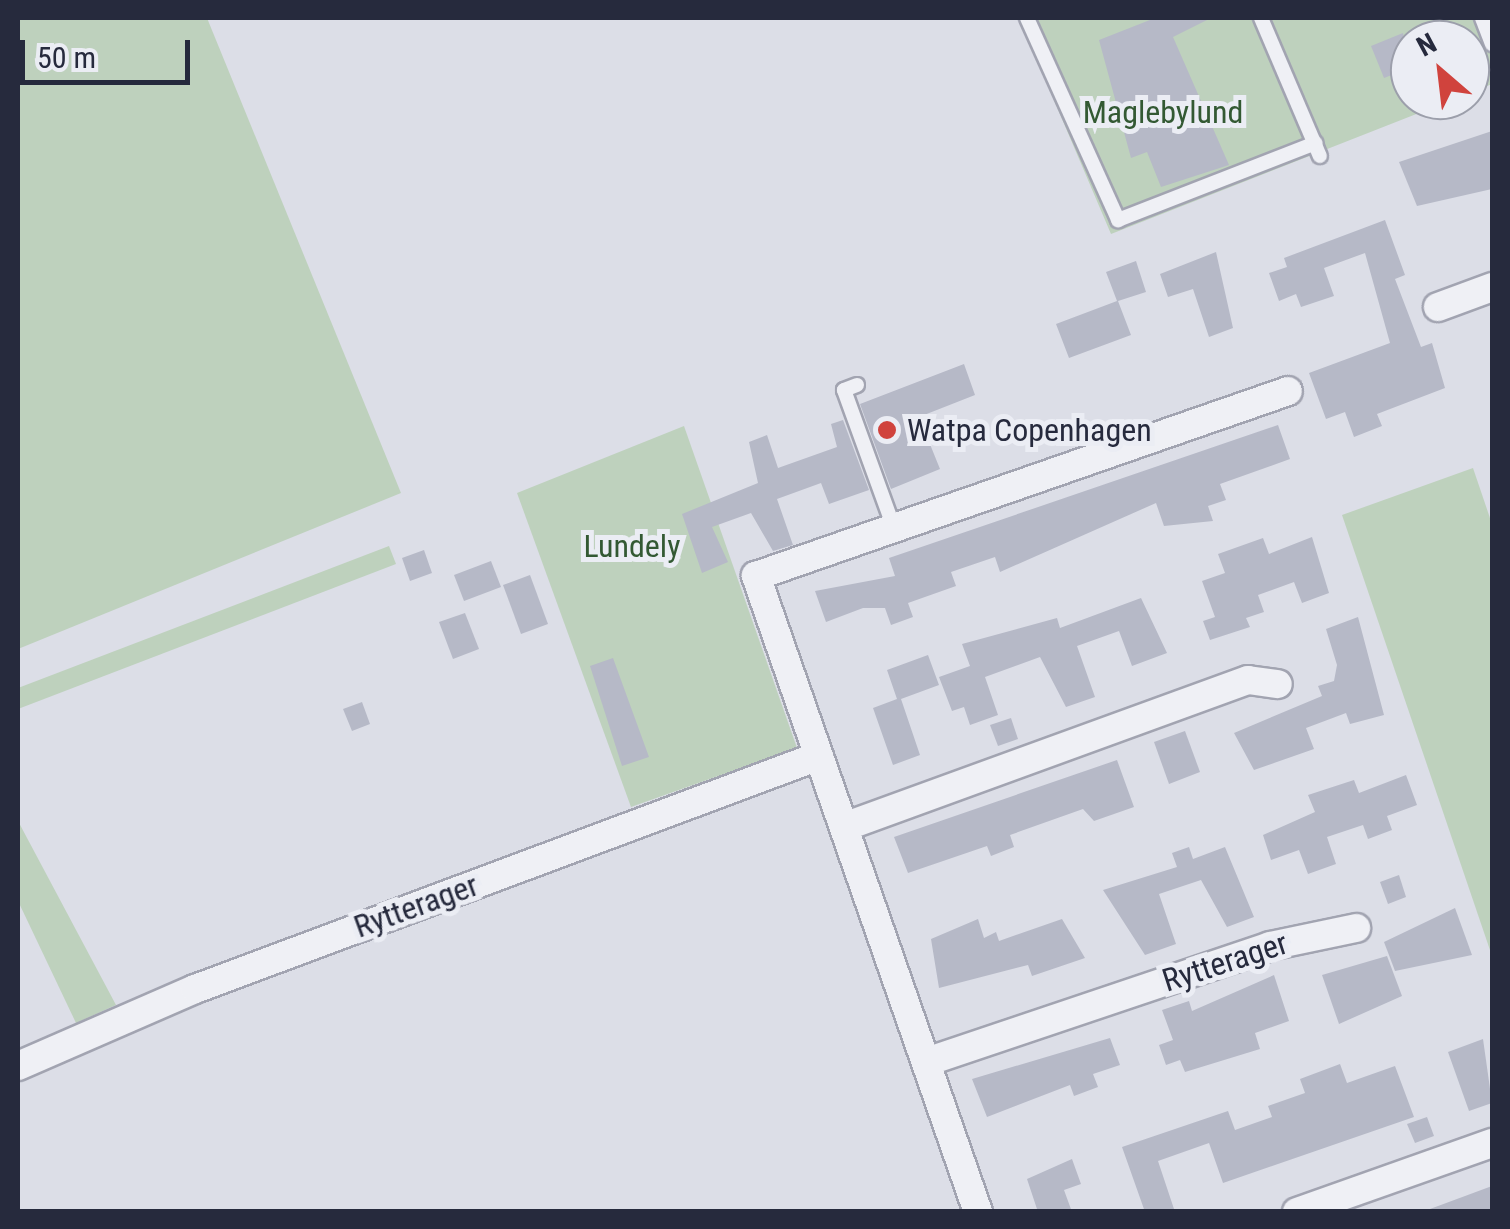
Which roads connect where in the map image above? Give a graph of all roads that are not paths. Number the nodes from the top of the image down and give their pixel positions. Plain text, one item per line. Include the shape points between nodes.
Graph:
1 (1027, 18) edge
2 (1261, 18) edge
3 (1482, 18) edge
4 (1492, 44) edge
5 (1492, 287) edge
6 (1438, 307) dead end
7 (857, 385) dead end
8 (1288, 391) dead end
9 (894, 528) junction
10 (1278, 684) dead end
11 (819, 756) junction
12 (844, 827) junction
13 (1356, 928) dead end
14 (926, 1062) junction
15 (18, 1066) edge
16 (1492, 1143) edge
17 (978, 1212) edge
18 (1296, 1212) edge

1 - 2 lane via 1118,220 1317,150
3 - 4 lane
5 - 6 street
7 - 9 lane via 844,390
8 - 9 street
9 - 11 street via 756,576
10 - 12 street via 1248,680
11 - 12 street
11 - 15 street, Rytterager via 194,989
12 - 14 street
13 - 14 street, Rytterager via 1270,946
14 - 17 street
16 - 18 street

